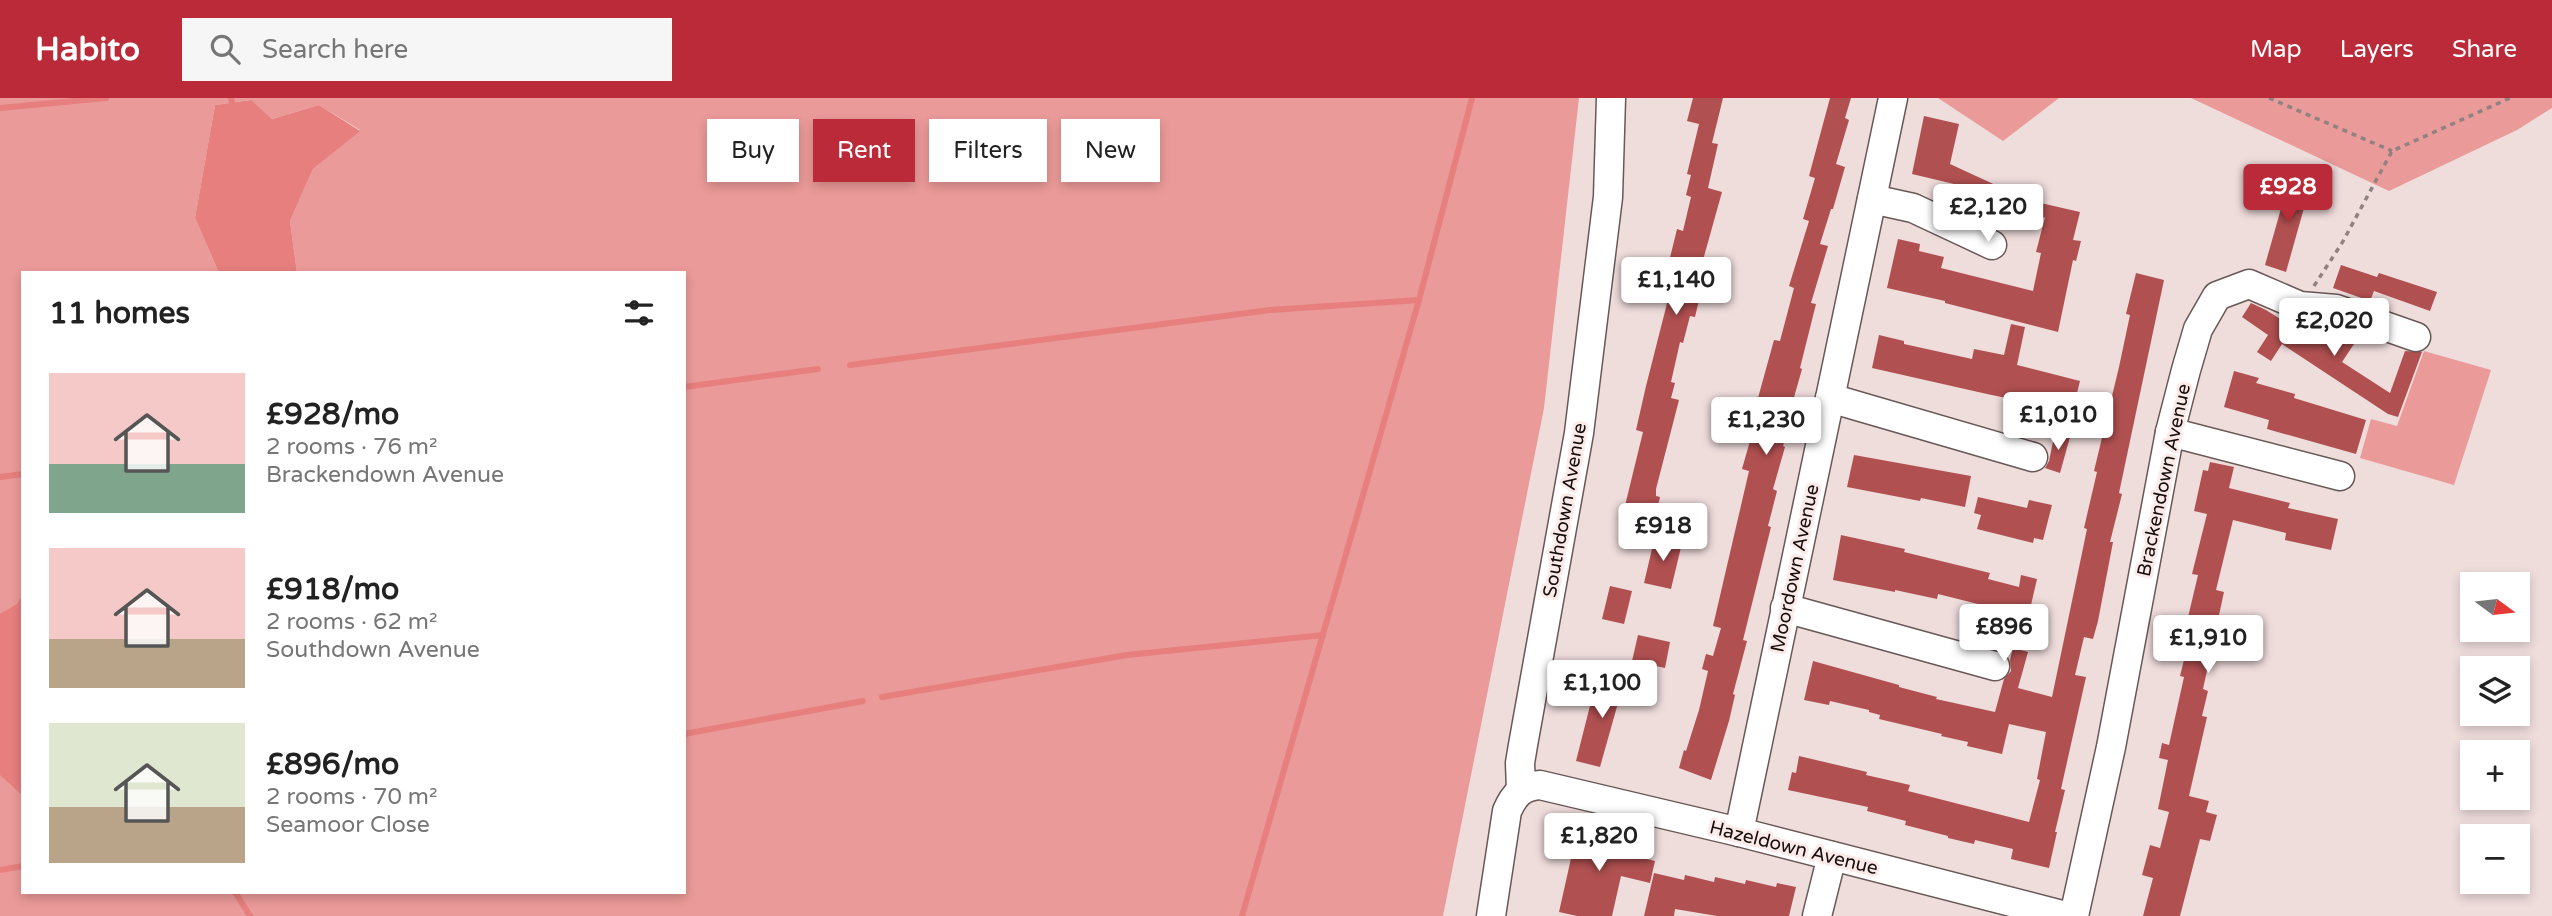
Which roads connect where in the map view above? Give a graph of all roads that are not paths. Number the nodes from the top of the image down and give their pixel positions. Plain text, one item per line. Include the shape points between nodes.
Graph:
1 (1611, 98) edge
2 (1893, 98) edge
3 (1872, 199) junction
4 (1992, 245) dead end
5 (2416, 337) dead end
6 (1830, 398) junction
7 (2170, 432) junction
8 (2033, 457) dead end
9 (2340, 476) dead end
10 (1786, 608) junction
11 (1995, 666) dead end
12 (1521, 790) junction
13 (1739, 832) junction
14 (1832, 856) junction
15 (1491, 916) edge
16 (1816, 916) edge
17 (2066, 916) edge
18 (2074, 916) edge

1 - 12 street, Southdown Avenue via 1608,197 1580,420 1520,763
2 - 3 street, Moordown Avenue
3 - 4 street via 1913,208
3 - 6 street, Moordown Avenue
5 - 7 street, Brackendown Avenue via 2336,309 2300,306 2249,284 2217,296 2198,329
6 - 8 street
6 - 10 street, Moordown Avenue
7 - 9 street
7 - 18 street, Brackendown Avenue
10 - 11 street
10 - 13 street, Moordown Avenue
12 - 13 street, Hazeldown Avenue via 1540,785
12 - 15 street, Southdown Avenue via 1507,811
13 - 14 street, Hazeldown Avenue
14 - 16 street
14 - 17 street, Hazeldown Avenue

